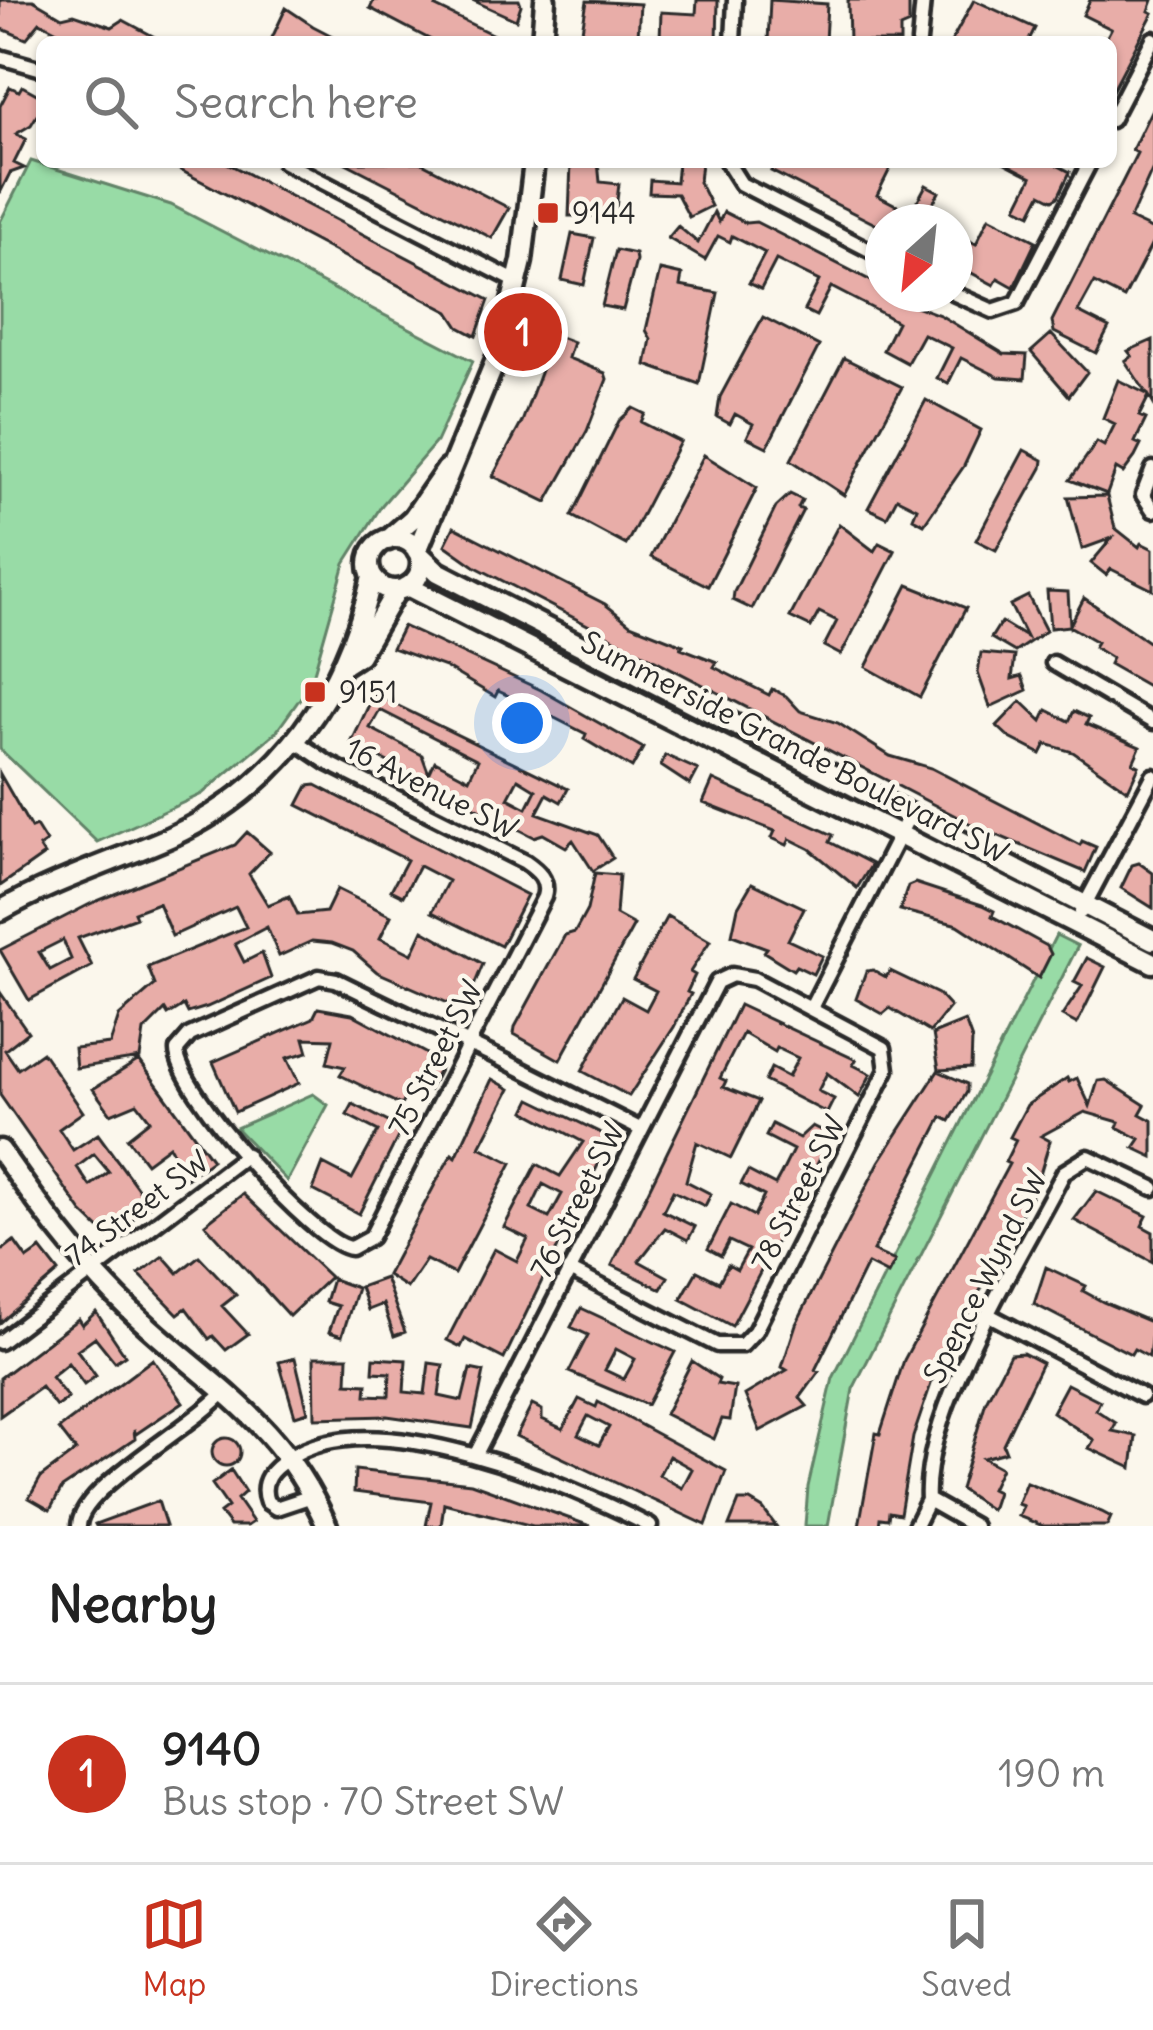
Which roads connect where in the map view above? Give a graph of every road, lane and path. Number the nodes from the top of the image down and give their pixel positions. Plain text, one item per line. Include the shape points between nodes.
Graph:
1 (545, 0) edge
2 (735, 0) edge
3 (923, 0) edge
4 (542, 36) edge
5 (733, 36) edge
6 (920, 36) edge
7 (1153, 39) edge
8 (0, 58) edge
9 (36, 67) edge
10 (1117, 108) edge
11 (296, 168) edge
12 (534, 168) edge
13 (729, 168) edge
14 (1087, 168) edge
15 (865, 248) edge
16 (518, 282) junction
17 (973, 303) edge
18 (447, 469) junction
19 (1153, 469) edge
20 (1149, 505) edge
21 (388, 540) junction
22 (418, 553) junction
23 (372, 577) junction
24 (403, 589) junction
25 (1053, 663) dead end
26 (345, 664) junction
27 (1153, 722) edge
28 (297, 742) junction
29 (1153, 776) edge
30 (904, 825) junction
31 (543, 879) joint
32 (0, 911) edge
33 (1080, 914) junction
34 (1153, 940) edge
35 (1153, 963) edge
36 (811, 1008) junction
37 (469, 1044) junction
38 (640, 1129) junction
39 (0, 1150) edge
40 (246, 1155) junction
41 (1153, 1188) edge
42 (569, 1270) junction
43 (93, 1272) junction
44 (992, 1316) junction
45 (0, 1342) edge
46 (227, 1389) junction
47 (1142, 1396) dead end
48 (475, 1456) junction
49 (289, 1458) junction
50 (312, 1496) junction
51 (928, 1500) junction
52 (949, 1521) edge
53 (79, 1526) edge
54 (327, 1526) edge
55 (650, 1526) edge
56 (915, 1526) edge
57 (974, 1526) edge

1 - 4 street
2 - 5 street
3 - 6 street
7 - 10 street
8 - 9 street
11 - 16 street
12 - 16 street
13 - 15 street via 740,184
14 - 17 street via 1022,297 1005,310
16 - 18 street via 488,388
18 - 21 street
18 - 22 street
19 - 20 street
21 - 22 street via 401,538
21 - 23 street via 369,557
22 - 24 street via 421,570
22 - 30 street, Summerside Grande Boulevard SW via 440,573
23 - 24 street via 384,589
23 - 26 street
24 - 26 street
24 - 30 street, Summerside Grande Boulevard SW
25 - 27 street
26 - 28 street
28 - 31 street, 16 Avenue SW via 525,862
28 - 32 street via 202,820
29 - 33 street
30 - 33 street, Summerside Grande Boulevard SW
30 - 36 street
31 - 37 street, 75 Street SW via 544,897
33 - 34 street, Summerside Grande Boulevard SW
33 - 35 street, Summerside Grande Boulevard SW
36 - 38 street, 76 Street SW via 754,979 732,975 713,987
36 - 42 street, 78 Street SW via 873,1040 888,1054 887,1070 755,1330 737,1347 717,1345
37 - 38 street
37 - 40 street, 75 Street SW via 371,1237 351,1248 326,1238
37 - 40 street via 319,977 190,1035 178,1050 186,1081
38 - 42 street, 76 Street SW
39 - 43 street
40 - 43 street, 74 Street SW
41 - 44 street, Spence Wynd SW via 1095,1159 1070,1164
42 - 48 street, 76 Street SW
43 - 45 street, 74 Street SW
43 - 46 street
44 - 47 street
44 - 51 street, Spence Wynd SW via 943,1415
46 - 49 street
46 - 53 street via 90,1499
48 - 49 street via 336,1440
48 - 55 street via 568,1486
49 - 50 street
49 - 50 street via 270,1472 267,1502 282,1508
50 - 54 street
51 - 52 street
51 - 56 street, Spence Wynd SW
52 - 57 street

